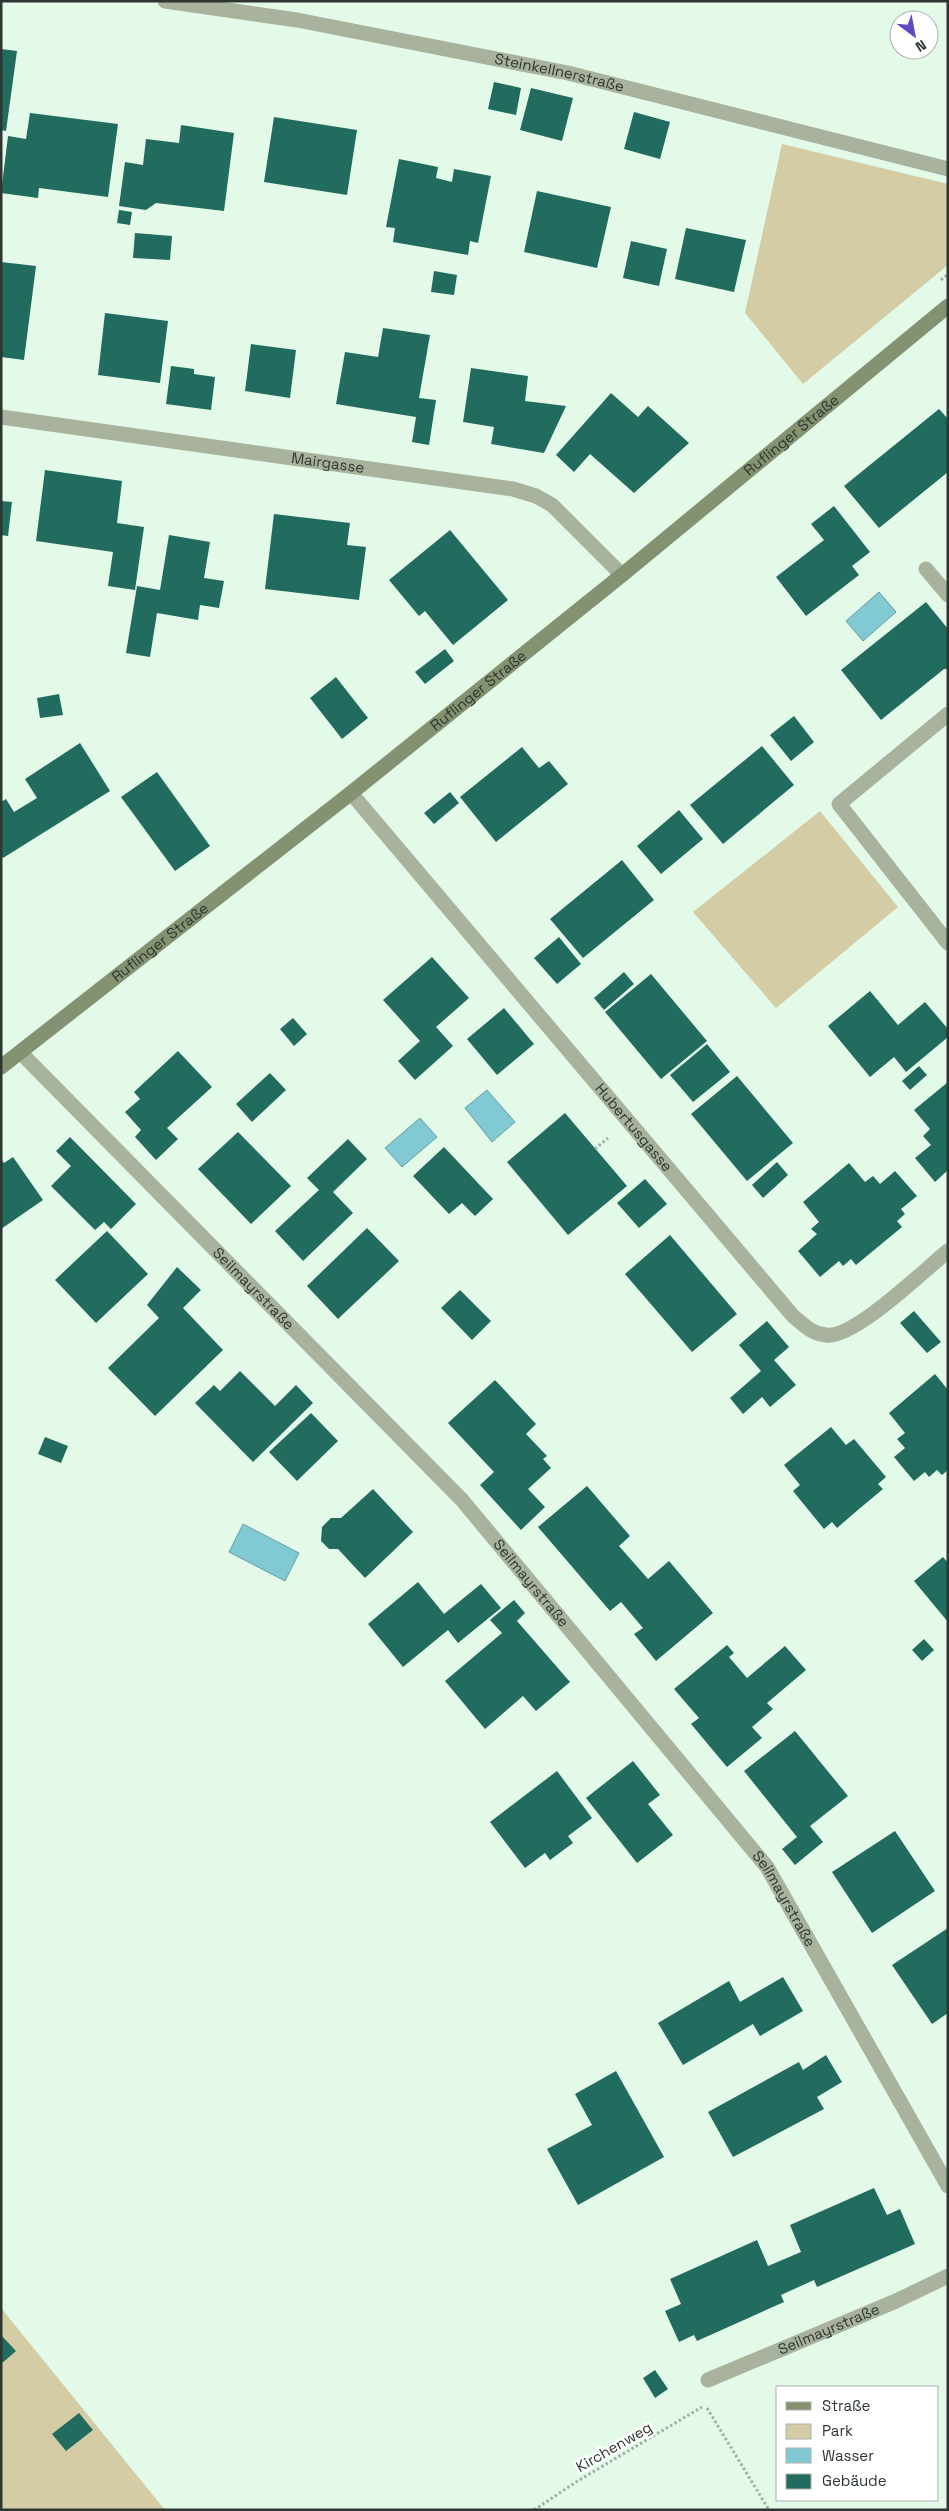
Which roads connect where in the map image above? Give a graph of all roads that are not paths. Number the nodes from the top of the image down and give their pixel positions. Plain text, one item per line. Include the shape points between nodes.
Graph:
1 (165, 1) edge
2 (948, 169) edge
3 (948, 306) edge
4 (1, 417) edge
5 (926, 569) dead end
6 (622, 575) junction
7 (948, 595) edge
8 (948, 714) edge
9 (351, 793) junction
10 (948, 943) edge
11 (21, 1053) junction
12 (1, 1067) edge
13 (948, 1251) edge
14 (948, 2186) edge
15 (948, 2276) edge
16 (708, 2380) dead end

1 - 2 street, Steinkellnerstraße via 297,20 568,73
3 - 6 street, Ruflinger Straße
4 - 6 street, Mairgasse via 514,489 552,505
5 - 7 street
6 - 9 street, Ruflinger Straße
8 - 10 street via 839,804
9 - 11 street, Ruflinger Straße
9 - 13 street, Hubertusgasse via 793,1316 812,1332 828,1336 846,1332
11 - 12 street, Ruflinger Straße
11 - 14 street, Seilmayrstraße via 462,1500 767,1867
15 - 16 street, Seilmayrstraße

